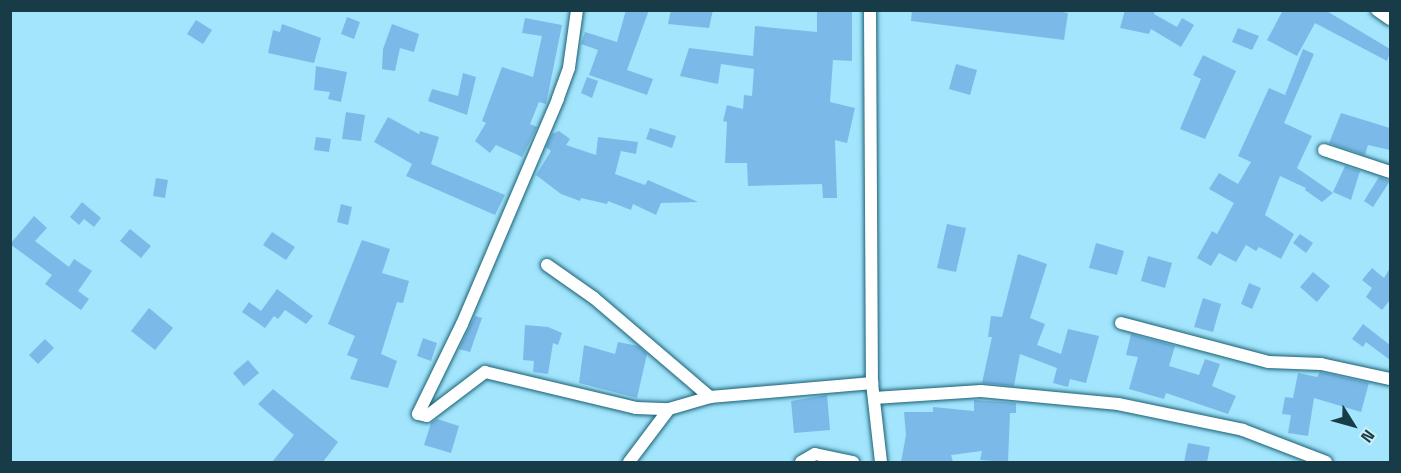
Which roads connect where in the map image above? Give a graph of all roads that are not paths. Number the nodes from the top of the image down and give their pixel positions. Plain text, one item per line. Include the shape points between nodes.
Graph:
1 (577, 10) edge
2 (870, 10) edge
3 (1377, 10) edge
4 (1390, 19) edge
5 (1324, 150) dead end
6 (1390, 172) edge
7 (547, 265) dead end
8 (1120, 323) dead end
9 (1390, 380) edge
10 (872, 383) junction
11 (710, 397) junction
12 (874, 398) junction
13 (669, 409) junction
14 (629, 462) edge
15 (801, 462) edge
16 (853, 462) edge
17 (881, 462) edge
18 (1326, 462) edge

1 - 13 street via 569,68 558,99 462,324 418,414 427,416 478,375 491,372 636,408
2 - 10 street
3 - 4 street
5 - 6 street
7 - 11 street via 594,298
8 - 9 street via 1269,362 1321,364
10 - 11 street
10 - 12 street
11 - 13 street
12 - 17 street
12 - 18 street via 981,391 1118,404 1243,430
13 - 14 street
15 - 16 street via 815,454

